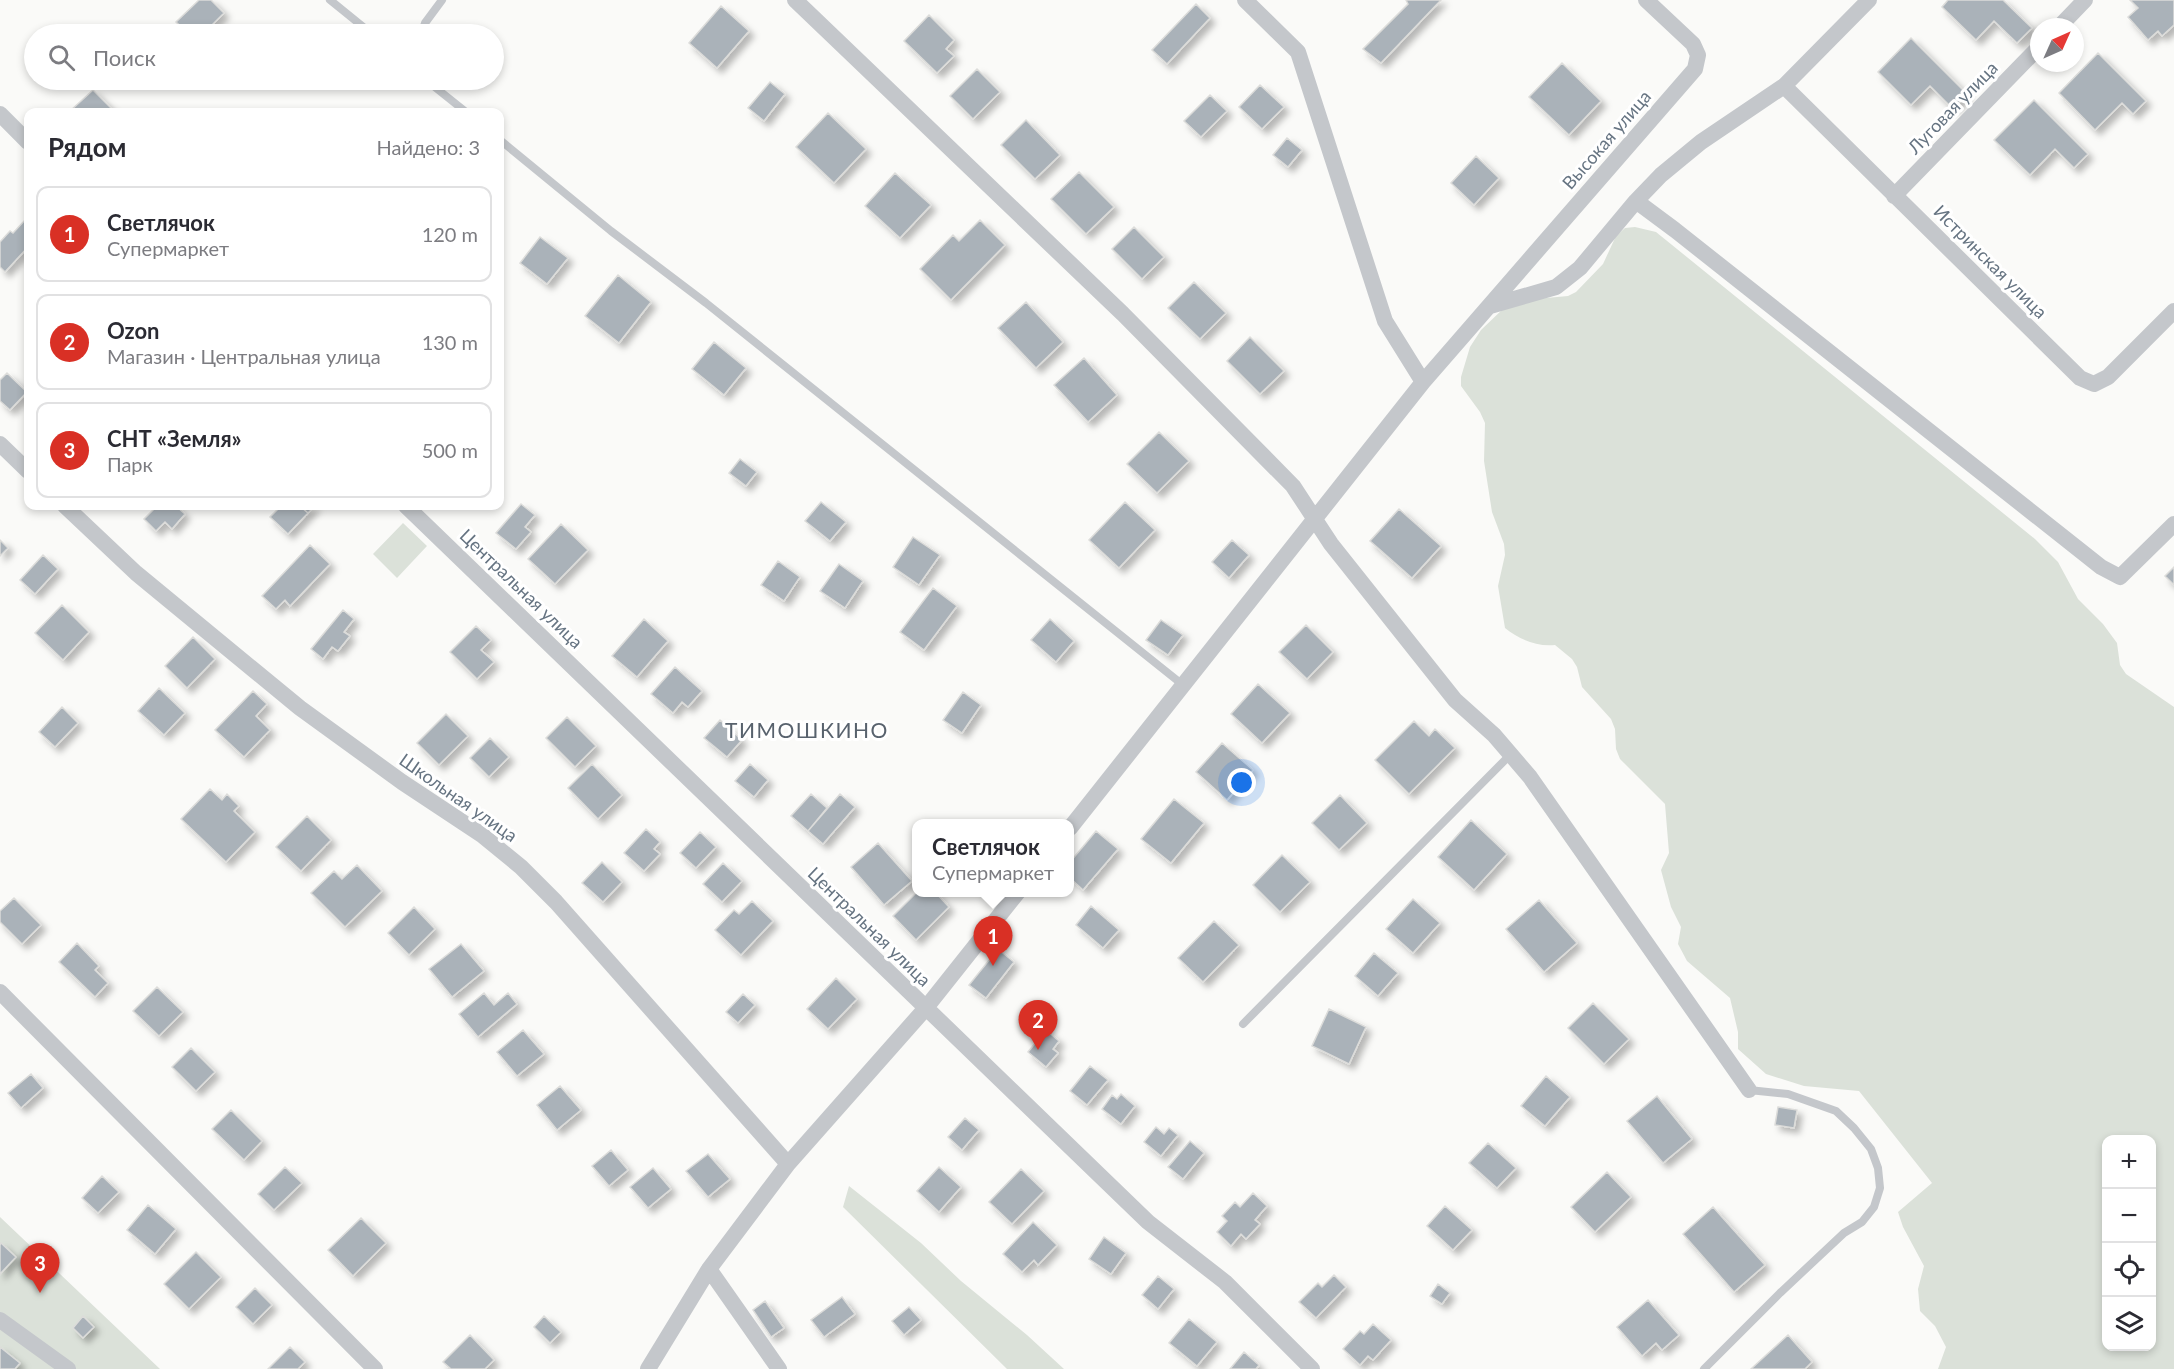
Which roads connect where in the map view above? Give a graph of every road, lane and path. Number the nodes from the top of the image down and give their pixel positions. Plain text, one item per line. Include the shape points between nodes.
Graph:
1 (330, 0) edge
2 (442, 0) edge
3 (795, 0) edge
4 (1245, 0) edge
5 (1646, 0) edge
6 (1869, 0) edge
7 (2085, 0) edge
8 (2068, 18) edge
9 (360, 24) edge
10 (425, 24) edge
11 (2030, 56) edge
12 (1784, 86) junction
13 (438, 90) edge
14 (461, 108) edge
15 (0, 114) edge
16 (24, 138) edge
17 (504, 143) edge
18 (1894, 196) junction
19 (1636, 201) junction
20 (1490, 306) junction
21 (2174, 311) edge
22 (1423, 382) junction
23 (0, 444) edge
24 (24, 467) edge
25 (69, 510) edge
26 (410, 510) edge
27 (1315, 517) junction
28 (2174, 524) edge
29 (1183, 685) junction
30 (1511, 754) junction
31 (1074, 823) edge
32 (1014, 897) edge
33 (0, 992) edge
34 (925, 1009) junction
35 (1243, 1024) dead end
36 (1749, 1090) joint
37 (788, 1164) junction
38 (709, 1269) junction
39 (0, 1320) edge
40 (68, 1369) edge
41 (375, 1369) edge
42 (648, 1369) edge
43 (779, 1369) edge
44 (1312, 1369) edge
45 (1704, 1369) edge

1 - 9 lane
2 - 10 lane
3 - 27 street via 1123,314 1293,486
4 - 22 street via 1298,52 1385,321
5 - 20 street, Высокая улица via 1693,44 1698,56 1695,69
6 - 12 street
7 - 8 street
11 - 18 street, Луговая улица
12 - 18 street, Истринская улица
12 - 19 street via 1701,142
13 - 14 lane
15 - 16 street
17 - 29 lane
18 - 21 street, Истринская улица via 2080,378 2094,384 2108,378
19 - 20 street via 1580,268 1556,286
19 - 28 street via 2101,567 2120,577
20 - 22 street, Высокая улица
22 - 27 street, Высокая улица
23 - 24 street
25 - 37 street, Школьная улица via 136,573 300,708 482,835 521,867
26 - 34 street, Центральная улица
27 - 29 street, Высокая улица
27 - 30 street via 1331,544 1455,700
29 - 31 street, Высокая улица
30 - 35 lane
30 - 36 street
32 - 34 street
33 - 41 street
34 - 37 street
34 - 44 street, Центральная улица via 1148,1222 1225,1282
36 - 45 lane via 1788,1094 1836,1111 1871,1149 1880,1188 1874,1207 1862,1222 1844,1233
37 - 38 street
38 - 42 street
38 - 43 street
39 - 40 street

